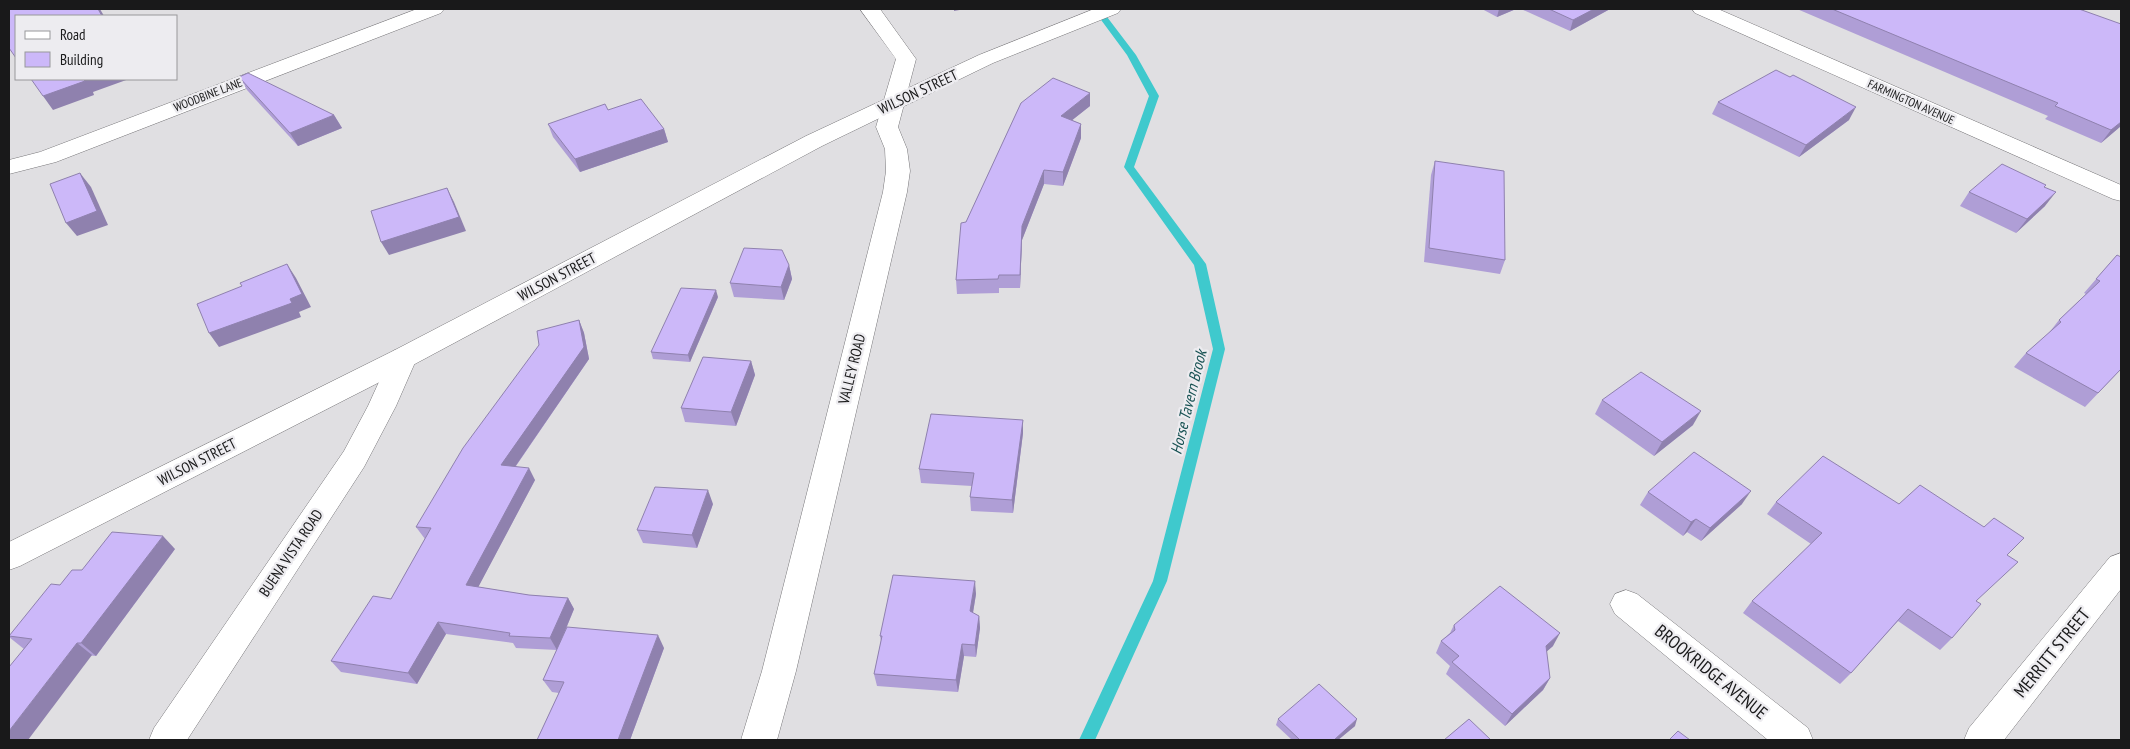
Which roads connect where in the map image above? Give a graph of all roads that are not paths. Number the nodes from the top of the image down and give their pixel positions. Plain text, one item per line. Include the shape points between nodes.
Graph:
1 (434, 9) edge
2 (870, 9) edge
3 (1112, 9) edge
4 (1702, 9) edge
5 (896, 103) junction
6 (9, 167) edge
7 (2121, 194) edge
8 (402, 358) junction
9 (9, 557) edge
10 (2121, 566) edge
11 (1626, 604) dead end
12 (167, 740) edge
13 (759, 740) edge
14 (1795, 740) edge
15 (1982, 740) edge

1 - 6 street, WOODBINE LANE via 48,157
2 - 5 street, VALLEY ROAD via 906,60
3 - 5 street, WILSON STREET via 986,60
4 - 7 street, FARMINGTON AVENUE
5 - 8 street, WILSON STREET via 814,141
5 - 13 street, VALLEY ROAD via 887,127 896,149 898,171 895,192 779,671
8 - 9 street, WILSON STREET
8 - 12 street, BUENA VISTA ROAD via 382,406 354,459
10 - 15 street, MERRITT STREET
11 - 14 street, BROOKRIDGE AVENUE

